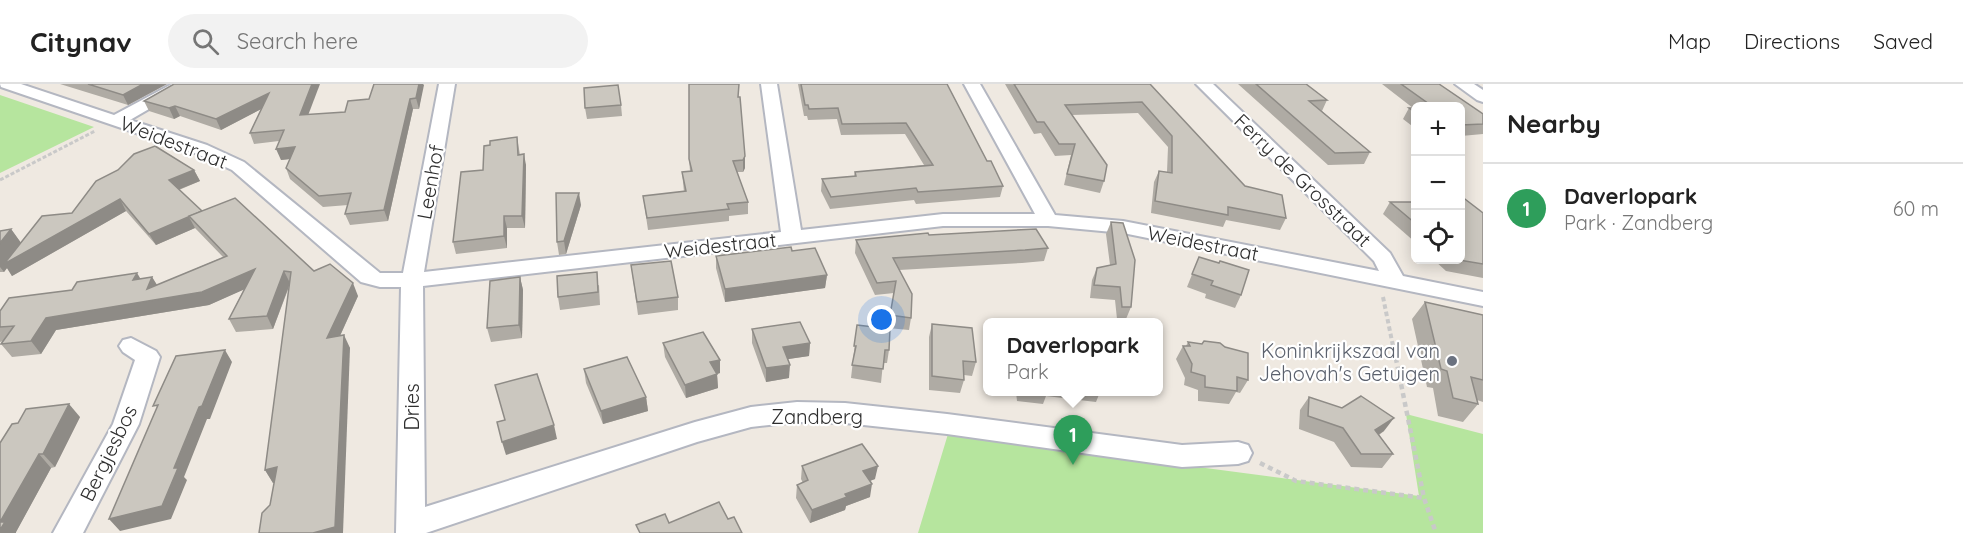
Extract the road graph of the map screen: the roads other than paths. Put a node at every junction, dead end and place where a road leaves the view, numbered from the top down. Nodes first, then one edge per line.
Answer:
1 (6, 84) edge
2 (184, 84) edge
3 (447, 84) edge
4 (769, 84) edge
5 (972, 84) edge
6 (1204, 84) edge
7 (1464, 84) edge
8 (1483, 96) edge
9 (117, 120) junction
10 (1048, 220) junction
11 (792, 237) junction
12 (1386, 279) junction
13 (412, 280) junction
14 (1483, 299) edge
15 (131, 346) dead end
16 (1238, 453) road end
17 (411, 528) edge
18 (68, 533) edge

1 - 9 street, Weidestraat
2 - 9 street
3 - 13 street, Leenhof
4 - 11 street
5 - 10 street
6 - 12 street, Ferry de Grosstraat
7 - 8 street
9 - 13 street, Weidestraat
10 - 11 street, Weidestraat
10 - 12 street, Weidestraat
11 - 13 street, Weidestraat
12 - 14 street, Weidestraat
13 - 17 street, Dries
15 - 18 street, Bergjesbos
16 - 17 street, Zandberg

